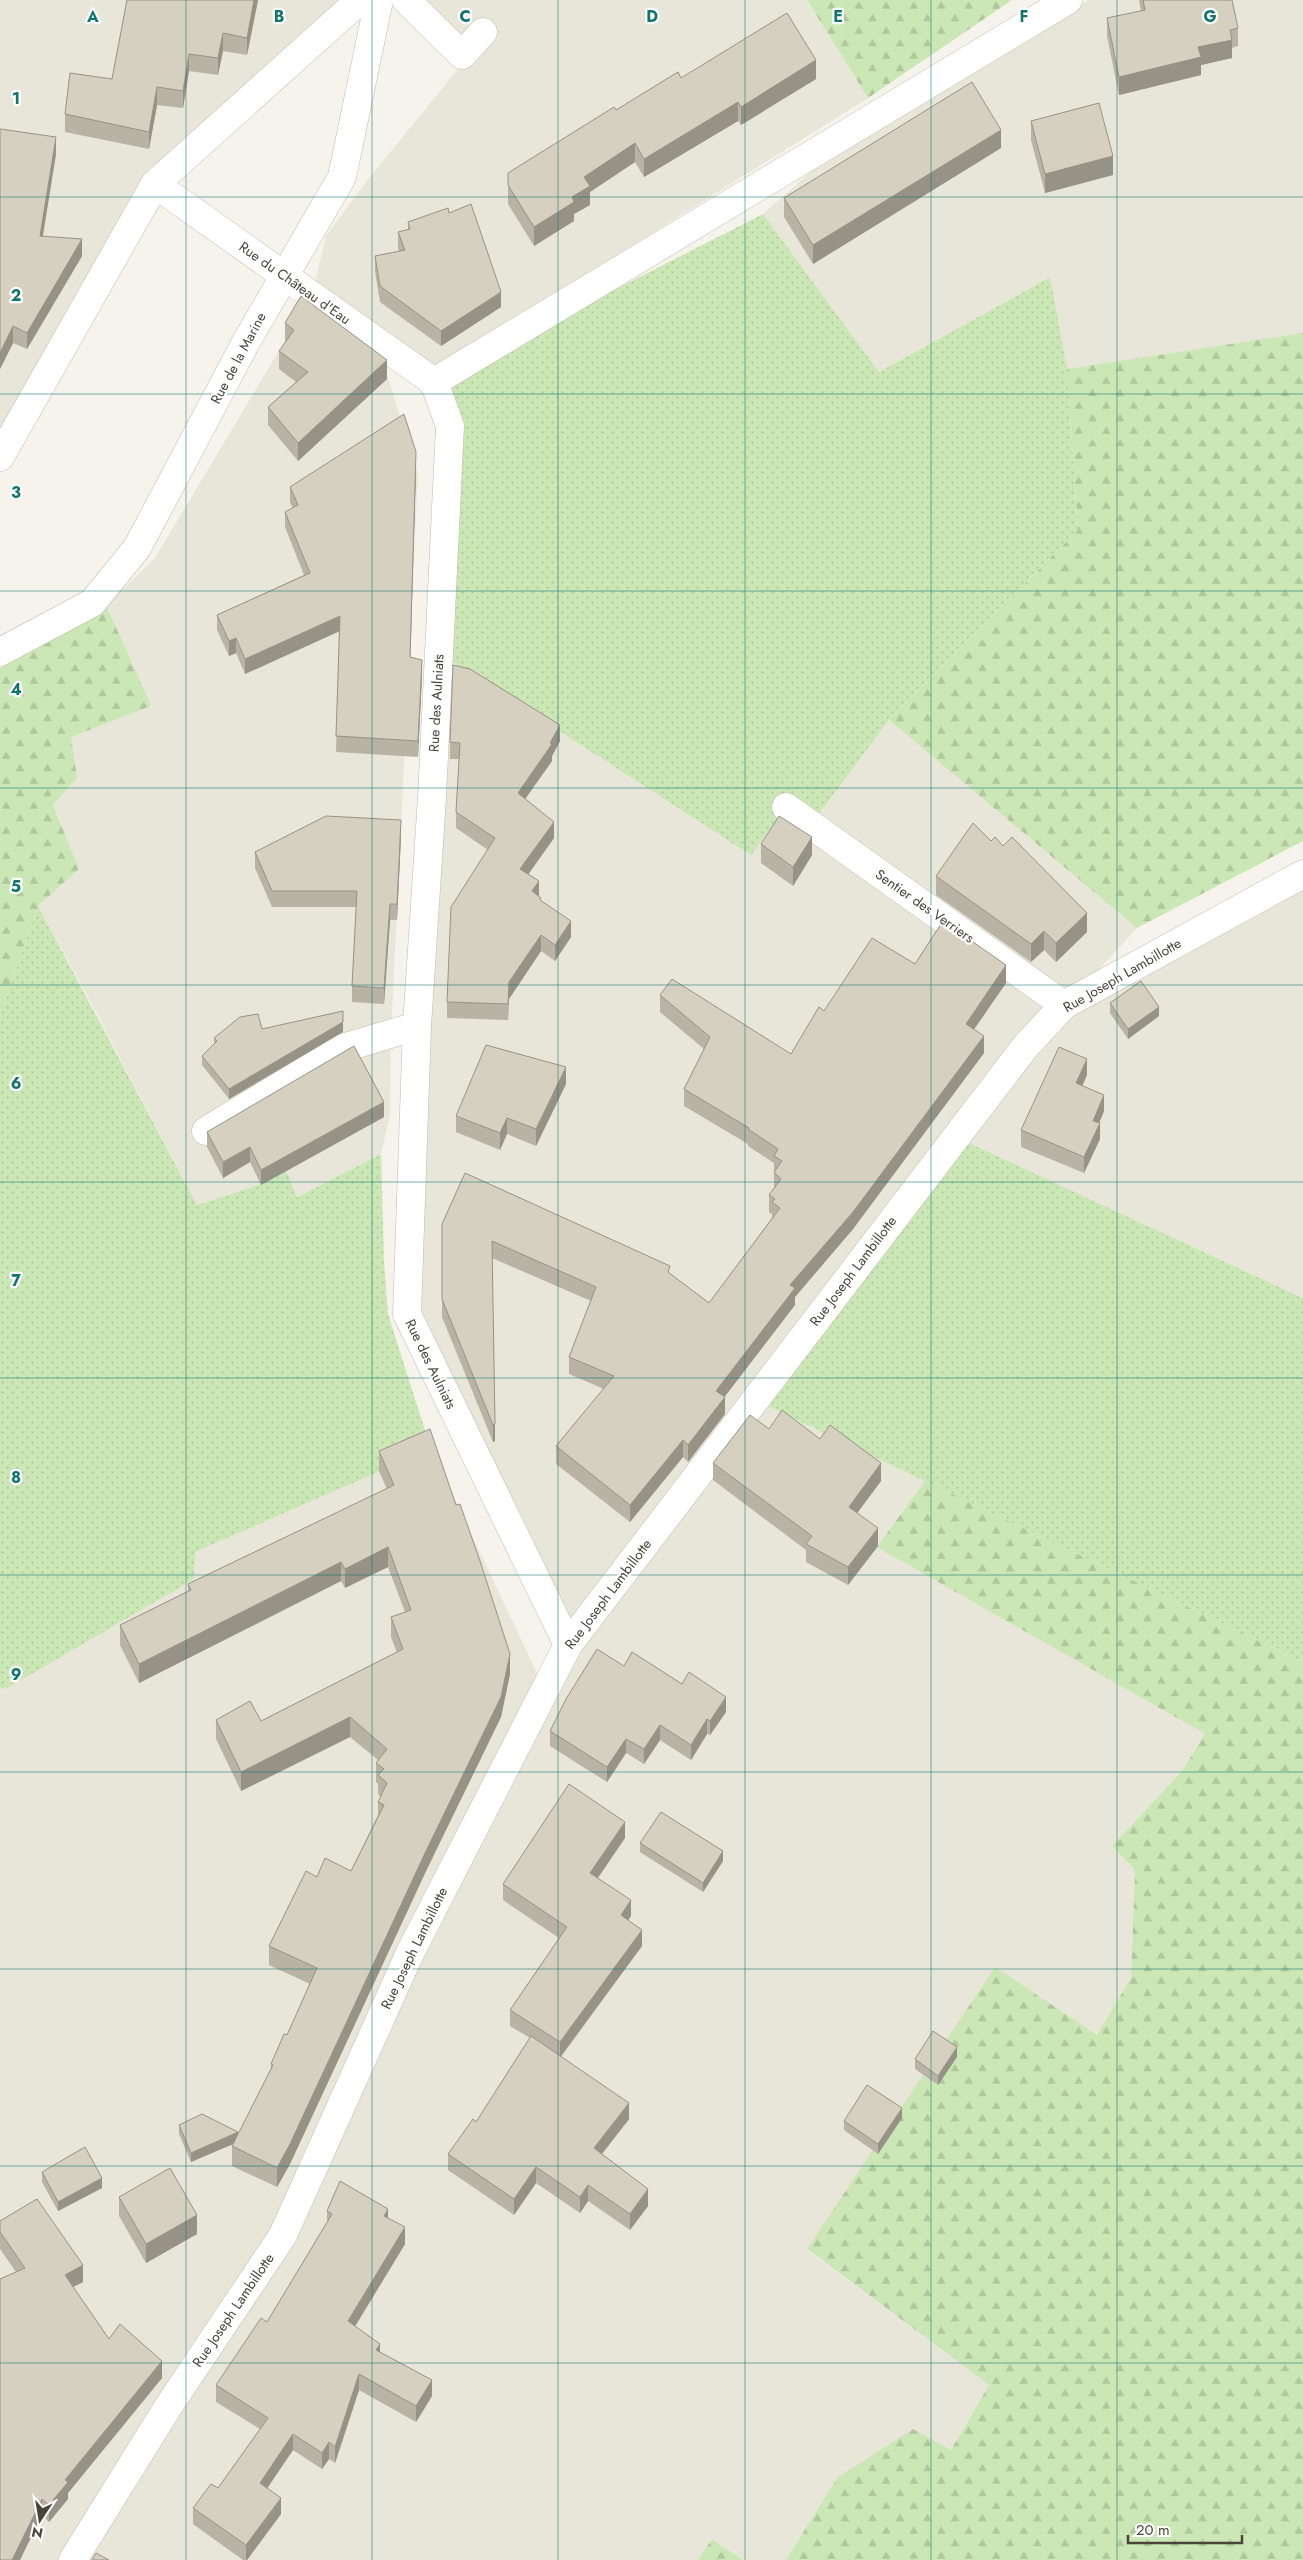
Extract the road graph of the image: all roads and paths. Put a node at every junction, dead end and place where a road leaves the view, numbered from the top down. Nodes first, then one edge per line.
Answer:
1 (360, 0) edge
2 (379, 0) edge
3 (406, 0) edge
4 (1068, 0) edge
5 (482, 32) dead end
6 (156, 184) junction
7 (283, 276) junction
8 (434, 382) junction
9 (0, 457) edge
10 (0, 652) edge
11 (786, 807) dead end
12 (1303, 874) edge
13 (1064, 1005) junction
14 (417, 1026) junction
15 (206, 1131) edge
16 (568, 1645) junction
17 (73, 2560) edge

1 - 6 street
2 - 7 street, Rue de la Marine
3 - 5 street
4 - 8 street
6 - 7 street, Rue du Château d'Eau
6 - 9 street
7 - 8 street, Rue du Château d'Eau
7 - 10 street, Rue de la Marine
8 - 14 street, Rue des Aulniats
11 - 13 street, Sentier des Verriers
12 - 13 street, Rue Joseph Lambillotte
13 - 16 street, Rue Joseph Lambillotte
14 - 15 street
14 - 16 street, Rue des Aulniats
16 - 17 street, Rue Joseph Lambillotte

